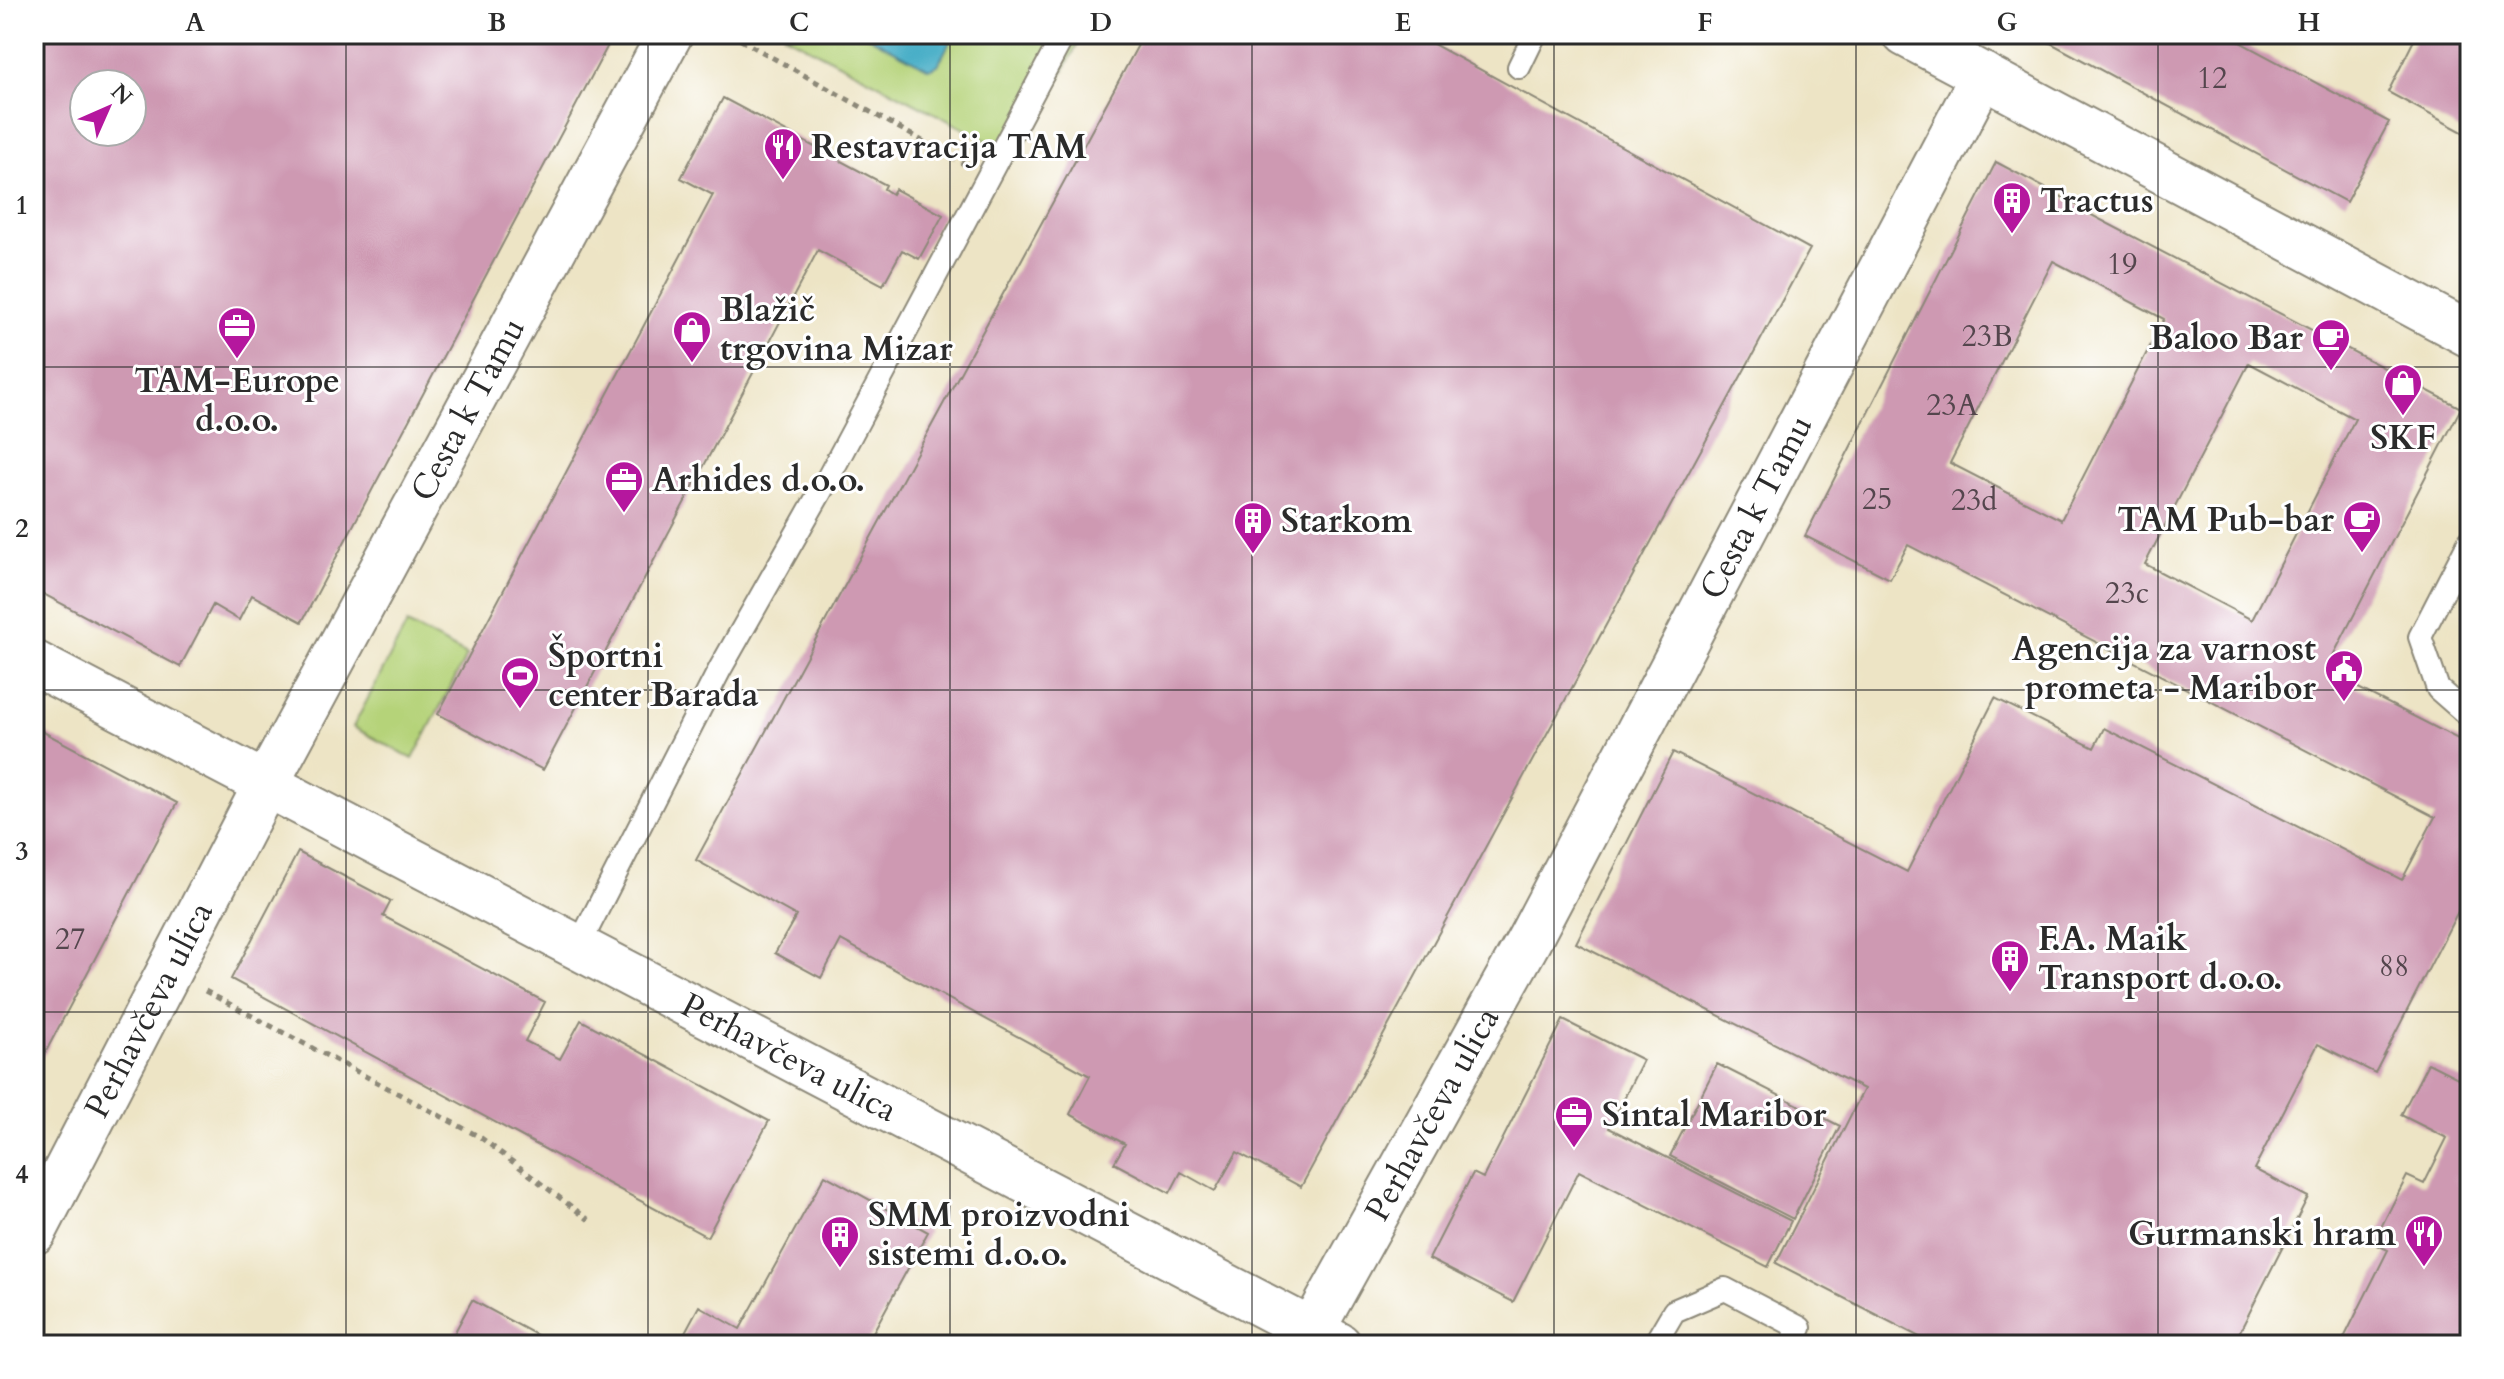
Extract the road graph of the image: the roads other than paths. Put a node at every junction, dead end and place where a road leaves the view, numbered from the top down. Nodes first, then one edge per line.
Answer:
1 (670, 34) edge
2 (1064, 34) edge
3 (1535, 34) edge
4 (1905, 34) edge
5 (1970, 57) edge
6 (1519, 67) dead end
7 (2470, 335) edge
8 (2470, 540) edge
9 (34, 663) edge
10 (2470, 717) edge
11 (265, 786) junction
12 (1529, 940) joint
13 (577, 949) junction
14 (34, 1232) edge
15 (1318, 1341) edge
16 (1654, 1345) edge
17 (1791, 1345) edge

1 - 11 street, Cesta k Tamu
2 - 13 lane
3 - 6 lane
4 - 5 street
5 - 7 street
5 - 12 street, Cesta k Tamu
8 - 10 lane
9 - 11 street, Perhavčeva ulica
11 - 13 street, Perhavčeva ulica
11 - 14 street, Perhavčeva ulica
12 - 15 street, Perhavčeva ulica
13 - 15 street, Perhavčeva ulica
16 - 17 lane

